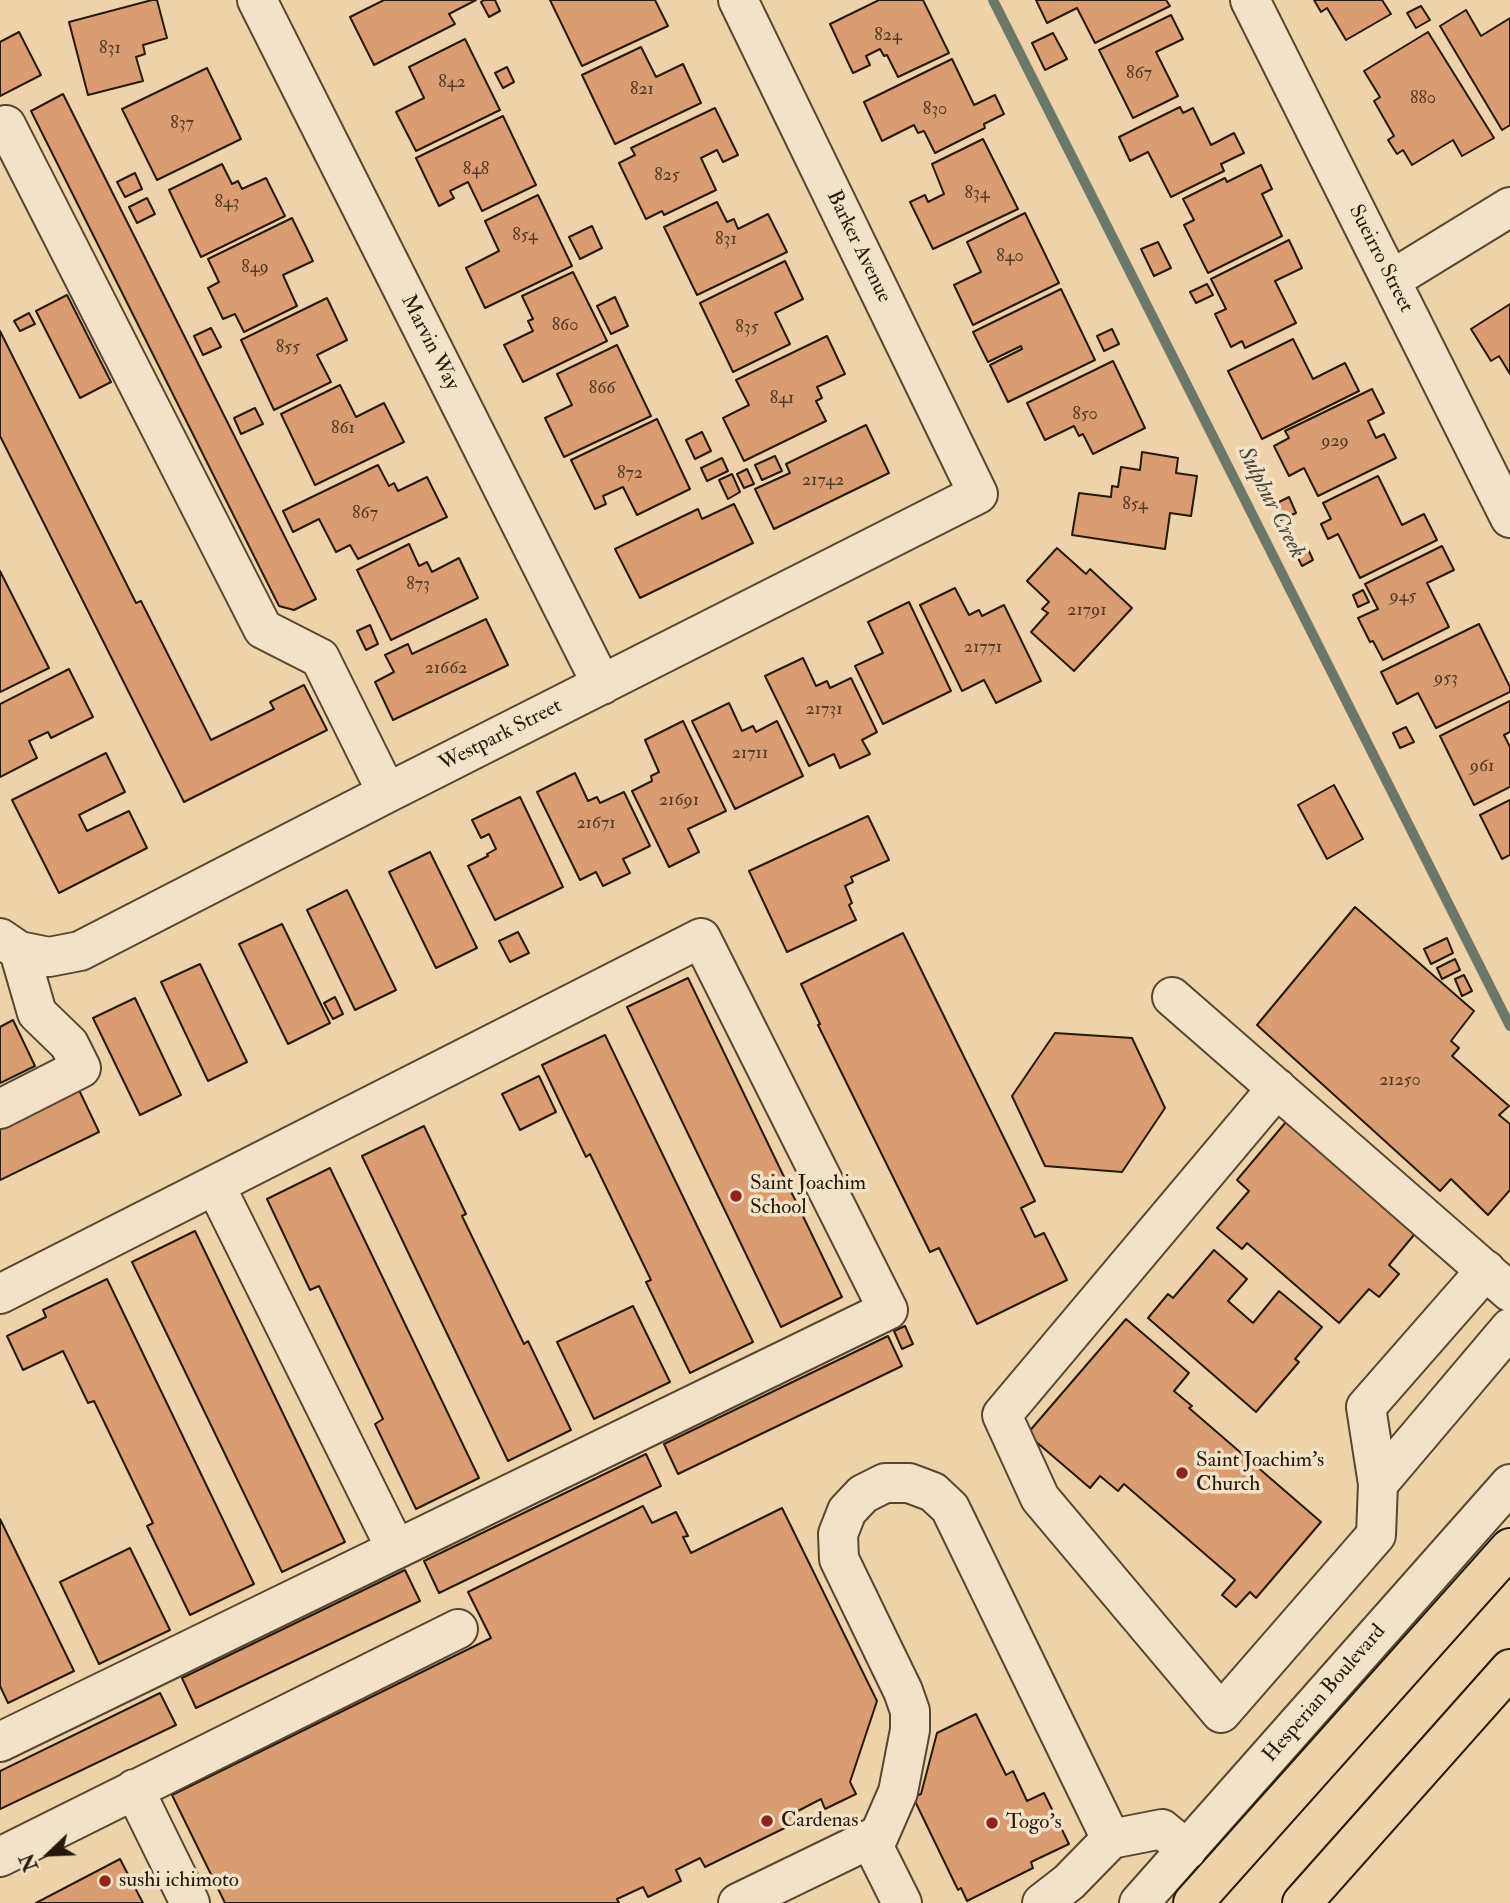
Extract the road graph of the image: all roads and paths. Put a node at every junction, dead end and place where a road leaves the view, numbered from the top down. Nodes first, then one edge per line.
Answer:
1 (257, 0) edge
2 (738, 0) edge
3 (1250, 0) edge
4 (6, 125) dead end
5 (1510, 207) edge
6 (1391, 280) junction
7 (978, 494) joint
8 (1510, 518) edge
9 (603, 685) junction
10 (387, 793) junction
11 (10, 945) edge
12 (1172, 997) dead end
13 (1277, 1088) junction
14 (0, 1109) edge
15 (215, 1185) junction
16 (1498, 1281) edge
17 (0, 1294) edge
18 (1510, 1328) edge
19 (1378, 1484) junction
20 (1510, 1484) edge
21 (1510, 1548) edge
22 (397, 1549) junction
23 (458, 1629) dead end
24 (1510, 1669) edge
25 (0, 1742) edge
26 (134, 1789) junction
27 (1111, 1839) junction
28 (874, 1847) junction
29 (1187, 1850) junction
30 (0, 1857) edge
31 (190, 1903) edge
32 (738, 1903) edge
33 (902, 1903) edge
34 (1042, 1903) edge
35 (1139, 1903) edge
36 (1193, 1903) edge
37 (1302, 1903) edge

1 - 9 street, Marvin Way
2 - 7 street, Barker Avenue
3 - 6 street, Sueirro Street
4 - 10 street
5 - 6 street
6 - 8 street, Sueirro Street
7 - 9 street, Westpark Street
9 - 10 street, Westpark Street
10 - 11 street, Westpark Street
11 - 14 street
12 - 13 street
13 - 16 street
13 - 19 street
15 - 17 street
15 - 22 street
15 - 22 street
16 - 19 street
18 - 19 street
20 - 29 street, Hesperian Boulevard
21 - 36 main road, Hesperian Boulevard
22 - 25 street
23 - 26 street
24 - 37 main road
26 - 30 street
26 - 31 street
27 - 28 street
27 - 29 street
27 - 34 street
28 - 32 street
28 - 33 street
29 - 35 street, Hesperian Boulevard

